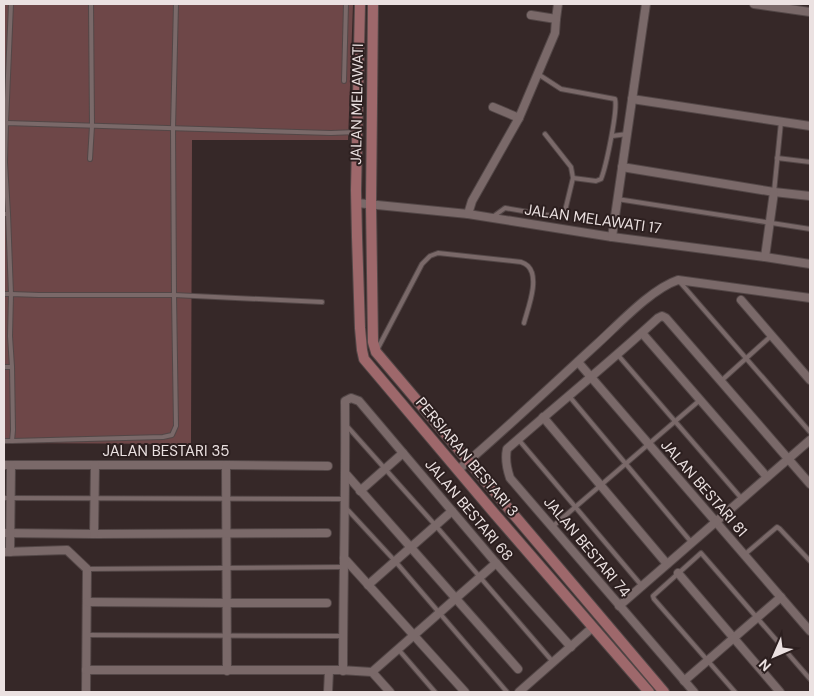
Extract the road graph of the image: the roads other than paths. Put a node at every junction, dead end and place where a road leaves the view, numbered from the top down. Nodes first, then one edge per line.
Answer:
1 (11, 4) edge
2 (92, 4) edge
3 (176, 4) edge
4 (346, 4) edge
5 (360, 4) edge
6 (373, 4) edge
7 (558, 4) edge
8 (646, 4) edge
9 (754, 4) edge
10 (810, 12) edge
11 (532, 15) dead end
12 (556, 19) junction
13 (538, 74) junction
14 (344, 82) dead end
15 (632, 99) junction
16 (493, 107) dead end
17 (519, 118) junction
18 (781, 122) junction
19 (6, 123) junction
20 (92, 126) junction
21 (810, 126) edge
22 (173, 128) junction
23 (357, 132) junction
24 (545, 134) dead end
25 (627, 134) junction
26 (612, 136) junction
27 (778, 158) junction
28 (90, 159) dead end
29 (810, 162) edge
30 (622, 167) junction
31 (573, 178) junction
32 (774, 192) junction
33 (810, 196) edge
34 (617, 199) junction
35 (357, 203) junction
36 (371, 204) junction
37 (6, 214) edge
38 (468, 214) junction
39 (492, 218) junction
40 (770, 223) junction
41 (810, 229) edge
42 (612, 237) junction
43 (765, 257) junction
44 (810, 264) edge
45 (678, 280) junction
46 (4, 294) edge
47 (11, 294) junction
48 (174, 296) junction
49 (810, 298) edge
50 (741, 300) dead end
51 (322, 302) dead end
52 (524, 323) dead end
53 (642, 332) junction
54 (4, 335) edge
55 (772, 335) junction
56 (10, 336) junction
57 (376, 352) junction
58 (618, 354) junction
59 (746, 358) junction
60 (578, 362) junction
61 (4, 367) edge
62 (12, 367) junction
63 (591, 377) junction
64 (810, 380) edge
65 (721, 381) junction
66 (569, 396) junction
67 (700, 400) junction
68 (543, 418) junction
69 (675, 422) junction
70 (345, 425) junction
71 (810, 432) edge
72 (518, 439) junction
73 (810, 440) edge
74 (4, 441) edge
75 (12, 441) junction
76 (648, 444) junction
77 (403, 452) junction
78 (788, 459) junction
79 (468, 461) junction
80 (95, 464) junction
81 (626, 464) junction
82 (8, 465) edge
83 (226, 465) junction
84 (328, 466) dead end
85 (385, 468) junction
86 (458, 470) junction
87 (346, 474) junction
88 (767, 478) junction
89 (810, 484) edge
90 (600, 486) junction
91 (360, 491) junction
92 (7, 498) edge
93 (95, 498) junction
94 (226, 498) junction
95 (345, 498) junction
96 (742, 499) junction
97 (576, 507) junction
98 (346, 508) junction
99 (452, 511) junction
100 (716, 522) junction
101 (436, 526) junction
102 (552, 527) junction
103 (227, 532) junction
104 (7, 533) edge
105 (328, 533) dead end
106 (94, 534) junction
107 (692, 543) junction
108 (410, 547) junction
109 (7, 552) edge
110 (744, 555) junction
111 (344, 558) junction
112 (395, 561) junction
113 (810, 561) edge
114 (496, 563) junction
115 (667, 564) junction
116 (343, 567) junction
117 (227, 568) junction
118 (86, 569) junction
119 (678, 573) junction
120 (479, 577) junction
121 (368, 585) junction
122 (642, 586) junction
123 (781, 597) junction
124 (456, 598) junction
125 (86, 602) junction
126 (227, 603) junction
127 (327, 603) dead end
128 (619, 606) junction
129 (439, 613) junction
130 (757, 618) junction
131 (593, 627) junction
132 (810, 631) edge
133 (86, 635) junction
134 (414, 635) junction
135 (227, 636) junction
136 (343, 636) junction
137 (734, 638) junction
138 (571, 647) junction
139 (398, 649) junction
140 (708, 660) junction
141 (553, 662) junction
142 (518, 669) dead end
143 (86, 670) junction
144 (227, 671) junction
145 (330, 671) junction
146 (341, 671) junction
147 (372, 672) junction
148 (810, 679) edge
149 (684, 681) junction
150 (86, 692) edge
151 (328, 692) edge
152 (390, 692) edge
153 (435, 692) edge
154 (465, 692) edge
155 (507, 692) edge
156 (519, 692) edge
157 (648, 692) edge
158 (664, 692) edge
159 (694, 692) edge
160 (735, 692) edge
161 (780, 692) edge

1 - 19 lane
2 - 20 lane
3 - 22 lane
4 - 14 lane
5 - 23 street, JALAN MELAWATI
6 - 36 street, JALAN MELAWATI
7 - 12 street
8 - 15 street
9 - 10 street
11 - 12 street
12 - 13 street
13 - 17 street
13 - 26 lane
15 - 18 street
15 - 25 street
16 - 17 street
17 - 38 street
18 - 21 street
18 - 27 lane
19 - 20 lane
19 - 37 lane
20 - 22 lane
20 - 28 lane
22 - 23 lane
22 - 48 lane
23 - 35 street, JALAN MELAWATI
24 - 31 lane
25 - 26 lane
25 - 30 street
26 - 31 lane
27 - 29 lane
27 - 32 lane
30 - 32 street
30 - 34 street
31 - 39 lane
32 - 33 street
32 - 40 street
34 - 40 lane
34 - 42 street
35 - 36 street, JALAN MELAWATI 17
35 - 86 street, PERSIARAN BESTARI 3
36 - 38 street, JALAN MELAWATI 17
36 - 57 street
37 - 47 lane
38 - 39 street, JALAN MELAWATI 17
39 - 42 street, JALAN MELAWATI 17
40 - 41 lane
40 - 43 street
42 - 43 street, JALAN MELAWATI 17
43 - 44 street, JALAN MELAWATI 17
45 - 49 street
45 - 59 lane
45 - 60 street
46 - 47 lane
47 - 48 lane
47 - 56 lane
48 - 51 lane
48 - 75 lane
50 - 55 street
52 - 57 lane
53 - 58 street, JALAN BESTARI 74
53 - 65 street, JALAN BESTARI 74
53 - 67 street
54 - 56 lane
55 - 59 lane
55 - 64 street
56 - 62 lane
57 - 79 street, PERSIARAN BESTARI 3
58 - 63 street, JALAN BESTARI 74
58 - 69 lane
59 - 65 lane
59 - 71 lane
60 - 63 street, JALAN BESTARI 81
60 - 79 street
61 - 62 lane
62 - 75 lane
63 - 66 street, JALAN BESTARI 74
63 - 76 street, JALAN BESTARI 81
65 - 78 street, JALAN BESTARI 74
66 - 68 street, JALAN BESTARI 74
66 - 81 lane
67 - 69 lane
67 - 88 street
68 - 72 street, JALAN BESTARI 74
68 - 90 street
69 - 76 lane
69 - 96 lane
70 - 77 street, JALAN BESTARI 68
70 - 85 lane
70 - 87 street
72 - 97 lane
72 - 102 street, JALAN BESTARI 74
73 - 78 street
74 - 75 lane
76 - 81 lane
76 - 100 street, JALAN BESTARI 81
77 - 85 street
77 - 99 street, JALAN BESTARI 68
78 - 88 street
78 - 89 street, JALAN BESTARI 74
79 - 86 street
79 - 158 street, PERSIARAN BESTARI 3
80 - 82 street, JALAN BESTARI 35
80 - 83 street, JALAN BESTARI 35
80 - 93 street
81 - 90 lane
81 - 107 lane
82 - 92 street
83 - 84 street, JALAN BESTARI 35
83 - 94 street
85 - 91 street
85 - 101 lane
86 - 131 street, PERSIARAN BESTARI 3
87 - 91 street
87 - 95 street
88 - 96 street
90 - 97 lane
90 - 115 street
91 - 108 street
92 - 93 lane
92 - 104 street
93 - 94 lane
93 - 106 street
94 - 95 lane
94 - 103 street
95 - 98 street
96 - 100 street
97 - 102 lane
97 - 122 lane
98 - 111 street
98 - 112 lane
99 - 101 street
99 - 114 street, JALAN BESTARI 68
100 - 107 street
100 - 110 street, JALAN BESTARI 81
101 - 108 street
101 - 120 lane
102 - 128 street, JALAN BESTARI 74
103 - 105 street
103 - 106 street
103 - 117 street
104 - 106 street
104 - 109 street
107 - 115 street
108 - 112 street
108 - 124 street
109 - 118 street
110 - 113 lane
110 - 123 street, JALAN BESTARI 81
111 - 116 street
111 - 121 street
112 - 121 street
112 - 129 lane
114 - 120 street
114 - 138 street, JALAN BESTARI 68
115 - 122 street
116 - 117 lane
116 - 136 street
117 - 118 lane
117 - 126 street
118 - 125 street
119 - 130 lane
119 - 137 street
119 - 140 lane
120 - 124 street
120 - 141 lane
121 - 134 street
122 - 128 street
123 - 130 street
123 - 132 street, JALAN BESTARI 81
124 - 129 street
124 - 142 street
125 - 126 street
125 - 133 street
126 - 127 street
126 - 135 street
128 - 149 street, JALAN BESTARI 74
129 - 134 street
129 - 155 lane
130 - 137 street
130 - 148 lane
131 - 138 street
131 - 157 street, PERSIARAN BESTARI 3
133 - 135 lane
133 - 143 street
134 - 139 street
134 - 154 street
135 - 136 lane
135 - 144 street
136 - 146 street
137 - 140 street
137 - 161 street
138 - 141 street
139 - 147 street
139 - 153 lane
140 - 149 street
140 - 160 lane
141 - 156 street
143 - 144 street
143 - 150 street
144 - 145 street
145 - 146 street
145 - 151 street
146 - 147 street
147 - 152 street
149 - 159 street, JALAN BESTARI 74

